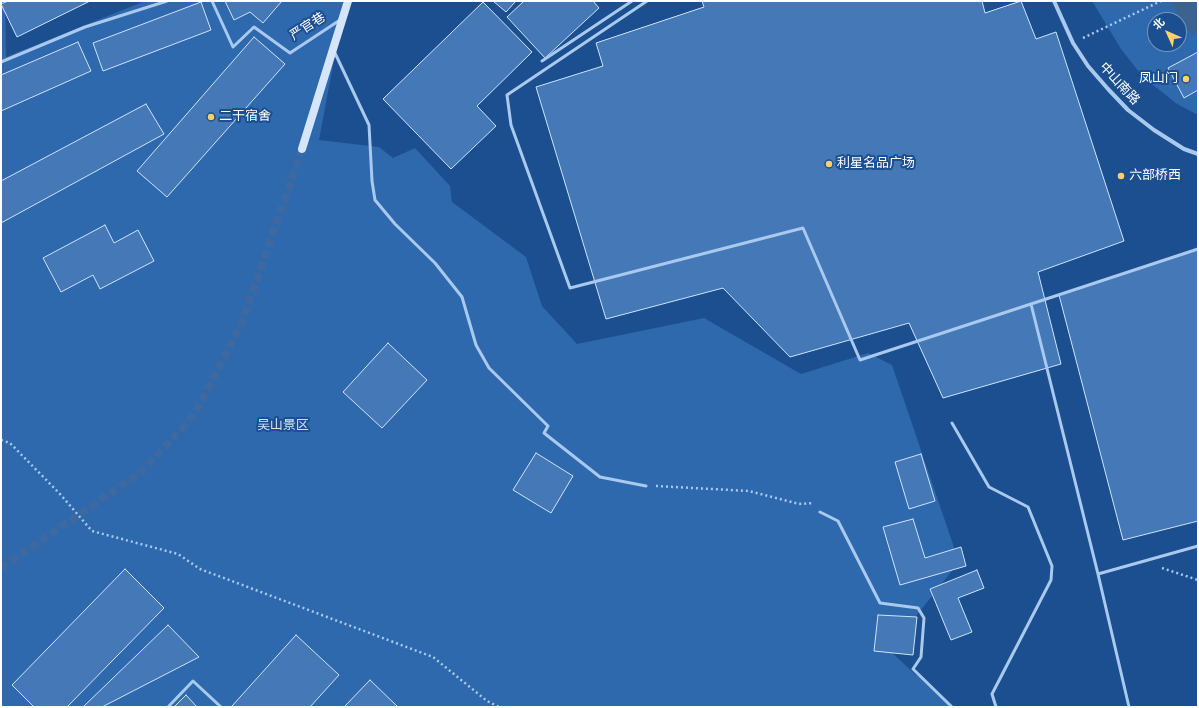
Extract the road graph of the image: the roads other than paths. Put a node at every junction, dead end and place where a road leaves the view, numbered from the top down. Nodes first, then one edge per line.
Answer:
1 (167, 1) edge
2 (212, 1) edge
3 (348, 1) edge
4 (632, 1) edge
5 (647, 1) edge
6 (1054, 1) edge
7 (343, 18) junction
8 (333, 49) junction
9 (542, 61) dead end
10 (1, 62) edge
11 (302, 149) tunnel mouth
12 (1198, 154) edge
13 (1198, 249) edge
14 (1031, 304) junction
15 (952, 423) dead end
16 (646, 486) road end
17 (820, 512) road end
18 (1198, 546) edge
19 (1098, 574) junction
20 (168, 707) edge
21 (221, 707) edge
22 (952, 707) edge
23 (996, 707) edge
24 (1129, 707) edge

1 - 10 lane
2 - 7 lane, 严官巷
3 - 7 street, 严官巷
4 - 9 lane
5 - 14 lane
6 - 12 street, 中山南路
7 - 8 street, 严官巷
8 - 11 street, 严官巷
8 - 16 lane
13 - 14 lane
14 - 19 lane
15 - 23 lane
17 - 22 lane
18 - 19 lane
19 - 24 lane
20 - 21 lane

